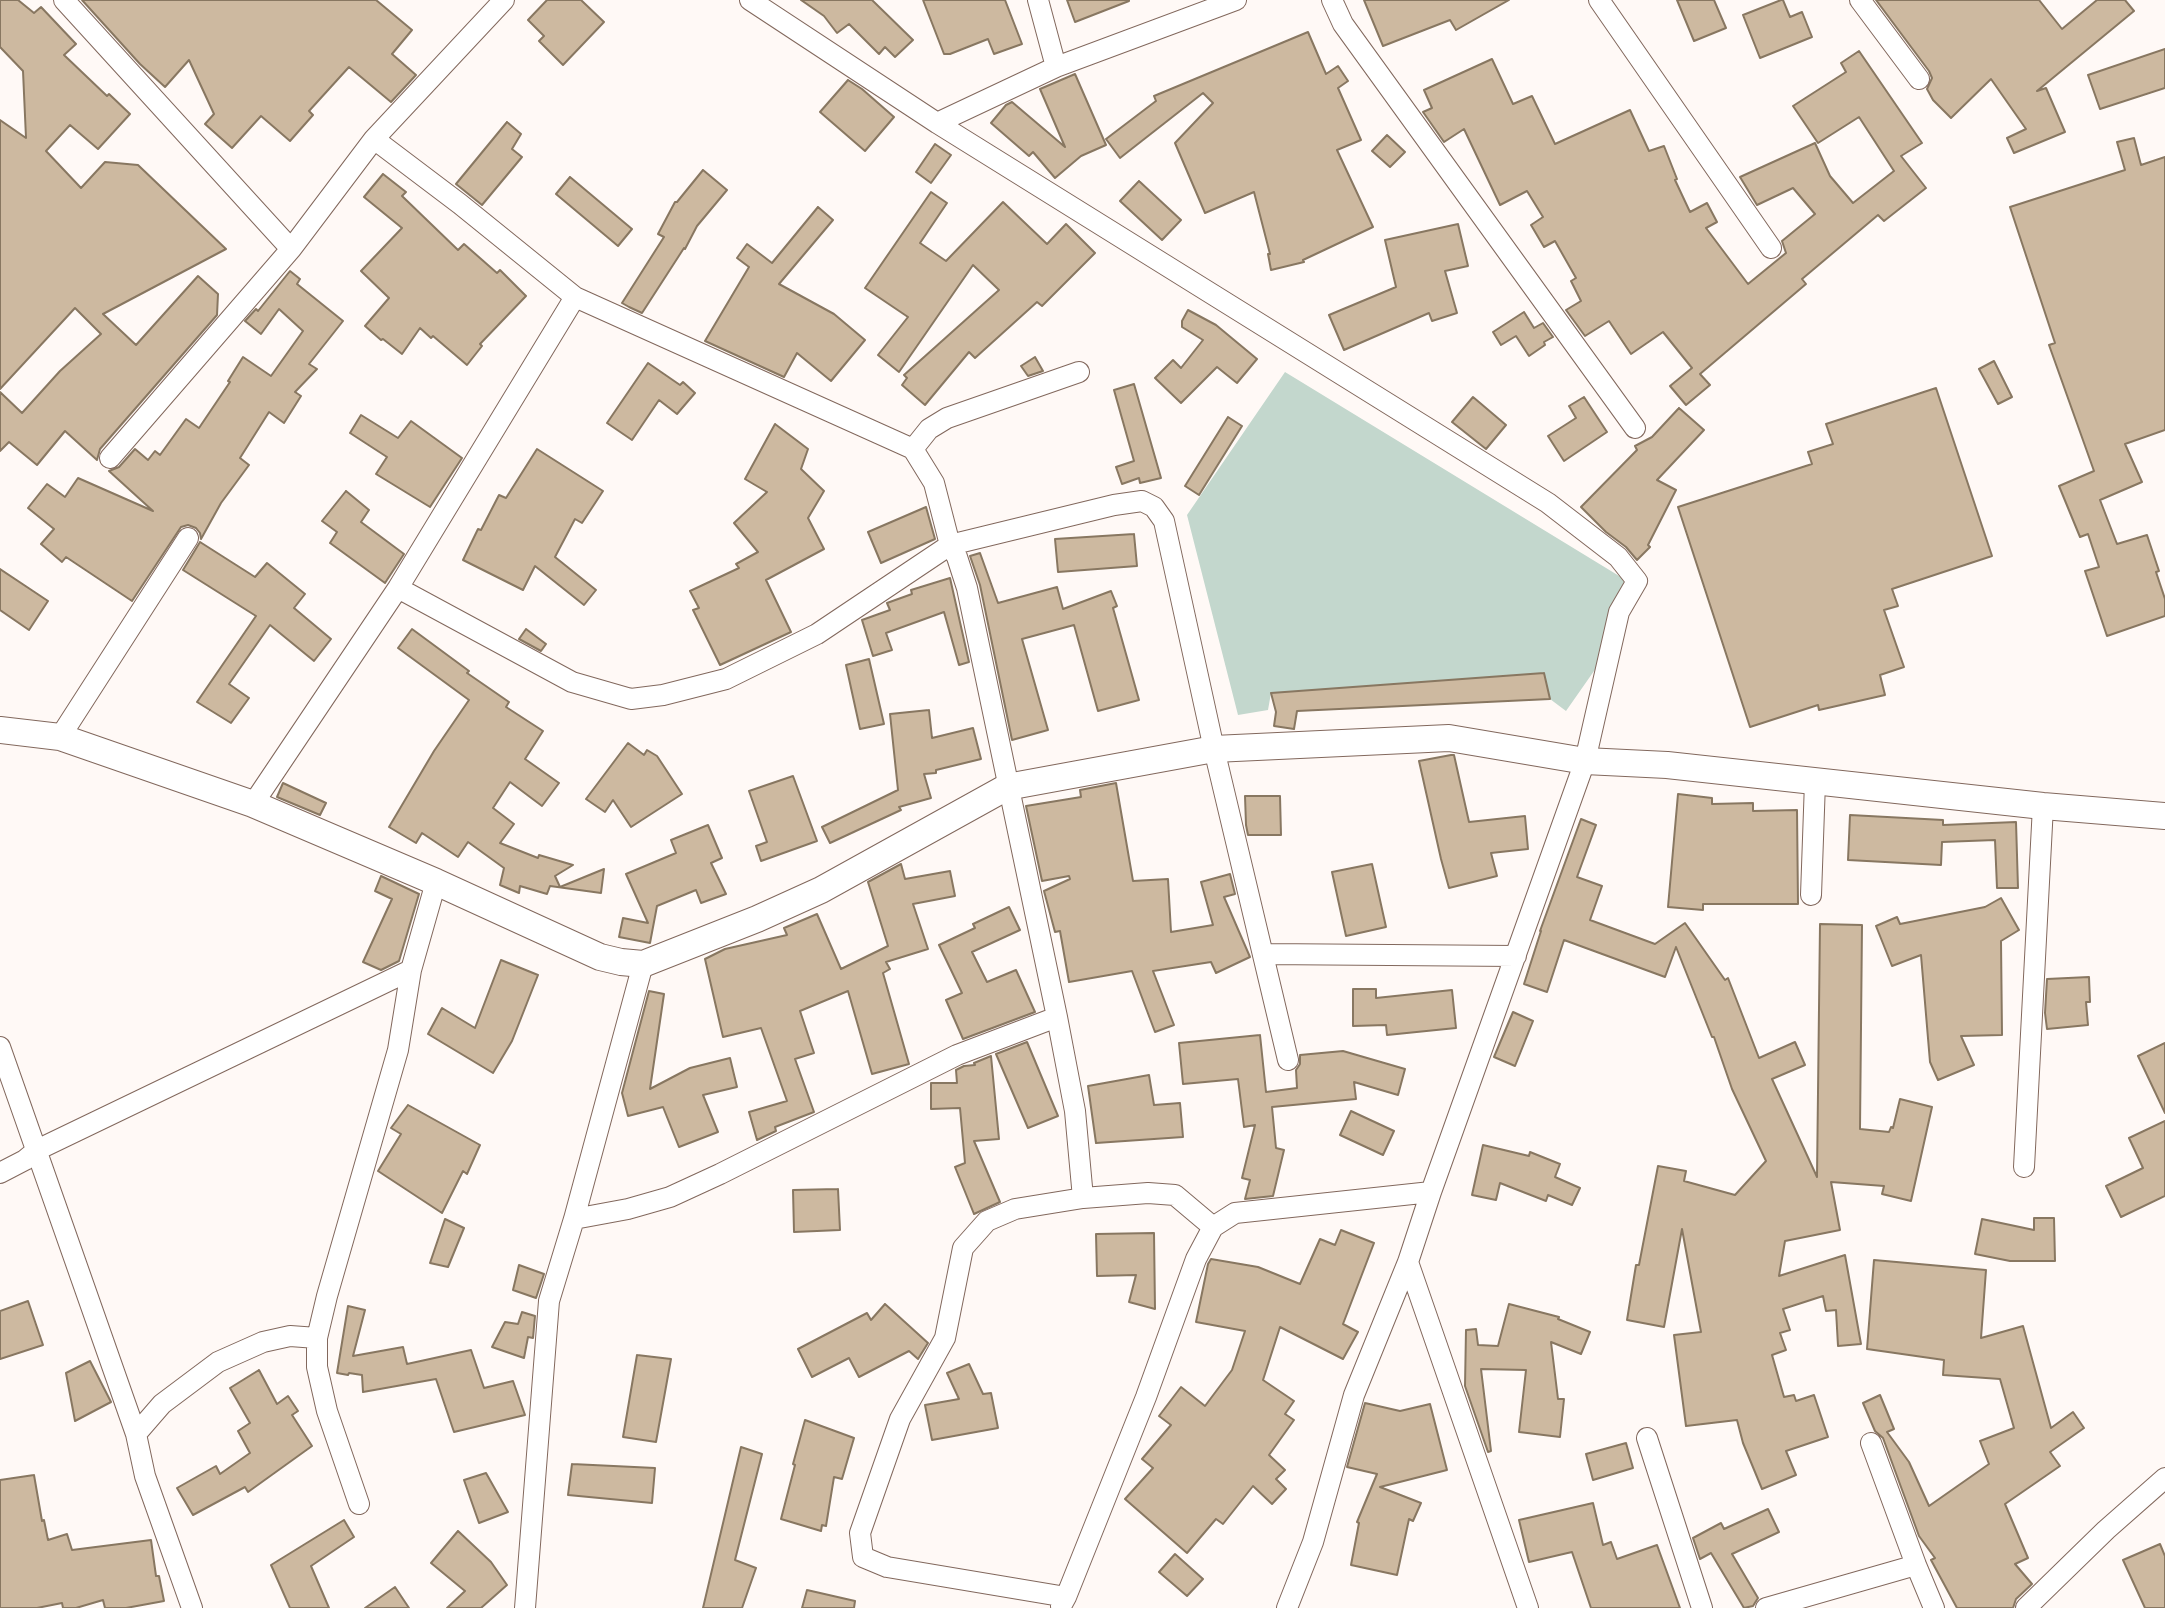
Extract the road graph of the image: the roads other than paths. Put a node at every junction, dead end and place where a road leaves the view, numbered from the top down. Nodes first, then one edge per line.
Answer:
1 (64, 0) edge
2 (504, 0) edge
3 (750, 0) edge
4 (1038, 0) edge
5 (1236, 0) edge
6 (1332, 0) edge
7 (1599, 0) edge
8 (1860, 0) edge
9 (1056, 67) junction
10 (1919, 79) dead end
11 (937, 123) junction
12 (374, 139) junction
13 (1771, 248) dead end
14 (291, 249) junction
15 (575, 297) junction
16 (1079, 372) dead end
17 (1635, 428) dead end
18 (913, 449) junction
19 (110, 458) dead end
20 (188, 538) dead end
21 (950, 545) junction
22 (398, 588) junction
23 (0, 730) edge
24 (60, 737) junction
25 (1214, 749) junction
26 (1585, 761) junction
27 (1815, 782) junction
28 (1007, 787) junction
29 (253, 804) junction
30 (2043, 806) junction
31 (2165, 816) edge
32 (436, 882) junction
33 (1811, 895) dead end
34 (1264, 954) junction
35 (1516, 956) junction
36 (643, 964) junction
37 (411, 970) junction
38 (1057, 1017) junction
39 (0, 1047) edge
40 (1288, 1060) dead end
41 (37, 1150) junction
42 (2024, 1167) dead end
43 (0, 1173) edge
44 (1431, 1192) junction
45 (1083, 1198) junction
46 (574, 1219) junction
47 (1213, 1227) junction
48 (1408, 1262) junction
49 (317, 1338) junction
50 (136, 1434) junction
51 (1647, 1438) dead end
52 (1871, 1443) dead end
53 (2165, 1478) edge
54 (359, 1504) dead end
55 (1916, 1565) junction
56 (1063, 1603) edge
57 (192, 1608) edge
58 (525, 1608) edge
59 (1287, 1608) edge
60 (1528, 1608) edge
61 (1702, 1608) edge
62 (1766, 1608) edge
63 (1934, 1608) edge
64 (2026, 1608) edge

1 - 14 street
2 - 12 street
3 - 11 street
4 - 9 street
5 - 9 street
6 - 17 street
7 - 13 street
8 - 10 street
9 - 11 street
11 - 26 street
12 - 14 street
12 - 15 street
14 - 19 street
15 - 18 street
15 - 22 street
16 - 18 street
18 - 21 street
20 - 24 street
21 - 22 street
21 - 25 street
21 - 28 street
22 - 29 street
23 - 24 street
24 - 29 street
25 - 26 street
25 - 28 street
25 - 34 street
26 - 27 street
26 - 35 street
27 - 30 street
27 - 33 street
28 - 36 street
28 - 38 street
29 - 32 street
30 - 31 street
30 - 42 street
32 - 36 street
32 - 37 street
34 - 35 street
34 - 40 street
35 - 44 street
36 - 46 street
37 - 41 street
37 - 49 street
38 - 45 street
38 - 46 street
39 - 41 street
41 - 43 street
41 - 50 street
44 - 47 street
44 - 48 street
45 - 47 street
45 - 56 street
46 - 58 street
47 - 56 street
48 - 59 street
48 - 60 street
49 - 50 street
49 - 54 street
50 - 57 street
51 - 61 street
52 - 55 street
53 - 64 street
55 - 62 street
55 - 63 street

